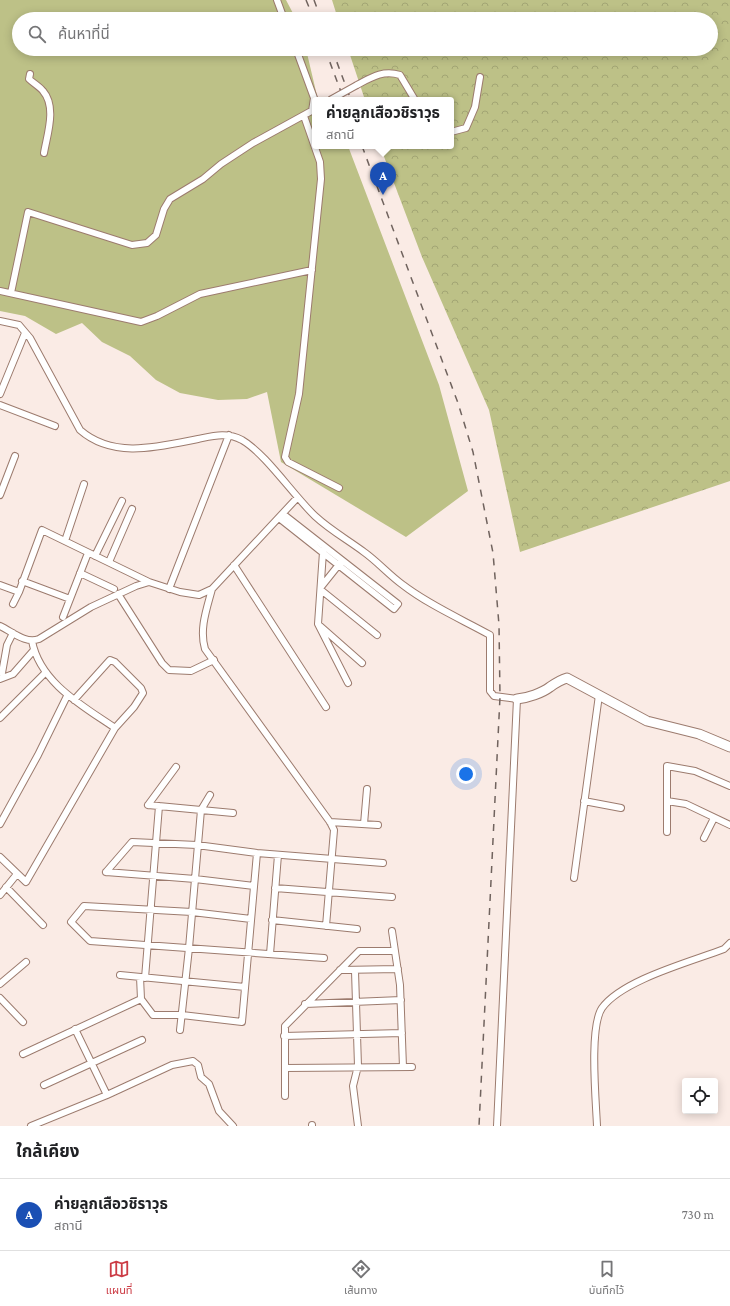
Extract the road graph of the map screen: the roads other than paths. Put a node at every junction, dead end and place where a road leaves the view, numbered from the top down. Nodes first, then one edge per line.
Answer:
1 (277, 0) edge
2 (281, 12) edge
3 (299, 56) edge
4 (30, 74) dead end
5 (480, 77) dead end
6 (314, 97) edge
7 (335, 97) edge
8 (413, 97) edge
9 (312, 111) edge
10 (304, 116) junction
11 (454, 131) edge
12 (312, 141) edge
13 (314, 149) edge
14 (44, 153) dead end
15 (312, 270) junction
16 (0, 291) edge
17 (11, 293) junction
18 (0, 320) edge
19 (25, 333) junction
20 (0, 394) edge
21 (0, 405) edge
22 (55, 426) dead end
23 (229, 435) junction
24 (15, 456) dead end
25 (2, 481) edge
26 (84, 484) dead end
27 (339, 488) dead end
28 (0, 495) edge
29 (297, 498) junction
30 (122, 501) dead end
31 (132, 509) dead end
32 (281, 516) junction
33 (65, 541) junction
34 (324, 550) junction
35 (88, 552) junction
36 (95, 556) junction
37 (109, 562) junction
38 (340, 563) junction
39 (234, 565) junction
40 (80, 573) junction
41 (22, 581) junction
42 (149, 582) junction
43 (0, 585) edge
44 (371, 587) dead end
45 (169, 589) junction
46 (212, 589) junction
47 (321, 589) junction
48 (18, 592) junction
49 (116, 592) junction
50 (70, 599) junction
51 (13, 604) dead end
52 (63, 617) dead end
53 (318, 624) junction
54 (0, 626) edge
55 (13, 633) junction
56 (377, 635) dead end
57 (32, 641) junction
58 (34, 650) junction
59 (214, 660) junction
60 (362, 663) dead end
61 (46, 672) junction
62 (1, 676) edge
63 (348, 683) dead end
64 (599, 695) junction
65 (68, 696) junction
66 (517, 699) junction
67 (74, 700) junction
68 (326, 707) dead end
69 (0, 718) edge
70 (115, 728) junction
71 (730, 747) edge
72 (176, 767) dead end
73 (730, 786) edge
74 (367, 789) dead end
75 (210, 795) dead end
76 (584, 801) junction
77 (667, 801) junction
78 (159, 806) junction
79 (621, 808) dead end
80 (201, 810) junction
81 (233, 813) dead end
82 (714, 818) junction
83 (330, 822) junction
84 (0, 824) edge
85 (364, 824) junction
86 (730, 824) edge
87 (378, 825) dead end
88 (667, 832) dead end
89 (704, 838) dead end
90 (156, 843) junction
91 (197, 845) junction
92 (256, 853) junction
93 (278, 855) junction
94 (0, 857) edge
95 (332, 858) junction
96 (383, 863) dead end
97 (18, 874) junction
98 (153, 876) junction
99 (574, 878) dead end
100 (195, 879) junction
101 (254, 886) junction
102 (6, 887) junction
103 (274, 888) junction
104 (329, 892) junction
105 (0, 895) edge
106 (392, 897) dead end
107 (150, 910) junction
108 (192, 912) junction
109 (251, 920) junction
110 (272, 920) junction
111 (43, 925) dead end
112 (326, 926) junction
113 (357, 929) dead end
114 (392, 931) dead end
115 (730, 943) edge
116 (147, 945) junction
117 (189, 948) junction
118 (395, 951) junction
119 (249, 952) junction
120 (270, 954) junction
121 (324, 958) dead end
122 (26, 962) dead end
123 (398, 969) junction
124 (340, 970) junction
125 (355, 971) junction
126 (120, 975) dead end
127 (143, 978) junction
128 (186, 981) junction
129 (0, 984) edge
130 (246, 987) junction
131 (0, 998) edge
132 (141, 999) junction
133 (401, 1000) junction
134 (356, 1002) junction
135 (305, 1004) junction
136 (182, 1014) junction
137 (22, 1022) dead end
138 (75, 1029) junction
139 (180, 1030) dead end
140 (402, 1033) junction
141 (357, 1035) junction
142 (284, 1036) junction
143 (142, 1040) dead end
144 (23, 1054) dead end
145 (91, 1062) junction
146 (358, 1066) junction
147 (403, 1067) junction
148 (412, 1067) dead end
149 (285, 1068) junction
150 (44, 1085) dead end
151 (107, 1095) junction
152 (285, 1096) dead end
153 (31, 1126) edge
154 (233, 1126) edge
155 (358, 1126) edge
156 (497, 1126) edge
157 (597, 1126) edge

1 - 2 street
3 - 6 street
4 - 14 street
5 - 11 street
7 - 8 street, bridge
9 - 10 street
10 - 12 street
10 - 17 street
13 - 15 street
15 - 17 street
15 - 27 street
16 - 17 street
18 - 19 street
19 - 20 street
19 - 23 street
21 - 22 street
23 - 29 street
23 - 45 street
24 - 25 street
25 - 28 street
26 - 33 street
29 - 32 street
29 - 66 street
30 - 36 street
31 - 37 street
32 - 34 street
32 - 39 street
33 - 35 street
33 - 41 street
34 - 38 street
34 - 47 street
35 - 36 street
35 - 40 street
36 - 37 street
37 - 42 street
38 - 44 street
38 - 47 street
39 - 46 street
39 - 68 street
40 - 49 street
40 - 50 street
41 - 48 street
41 - 50 street
42 - 45 street
42 - 49 street
43 - 48 street
45 - 46 street
46 - 59 street
47 - 53 street
47 - 56 street
48 - 51 street
49 - 57 street
49 - 59 street
50 - 52 street
53 - 60 street
53 - 63 street
54 - 55 street
55 - 57 street
55 - 62 street
57 - 58 street
58 - 61 street
58 - 62 street
59 - 83 street
61 - 65 street
61 - 69 street
64 - 66 street
64 - 71 street
64 - 76 street
65 - 67 street
65 - 84 street
66 - 156 street
67 - 70 street
67 - 70 street
70 - 97 street
72 - 78 street
73 - 77 street
74 - 85 street
75 - 80 street
76 - 79 street
76 - 99 street
77 - 82 street
77 - 88 street
78 - 80 street
78 - 90 street
80 - 81 street
80 - 91 street
82 - 86 street
82 - 89 street
83 - 85 street
83 - 95 street
85 - 87 street
90 - 91 street
90 - 98 street
90 - 98 street
91 - 92 street
91 - 100 street
92 - 93 street
92 - 101 street
93 - 95 street
93 - 103 street
94 - 97 street
95 - 96 street
95 - 104 street
97 - 102 street
98 - 100 street
98 - 107 street
100 - 101 street
100 - 108 street
101 - 109 street
102 - 105 street
102 - 111 street
103 - 104 street
103 - 110 street
104 - 106 street
104 - 112 street
107 - 108 street
107 - 116 street
107 - 116 street
108 - 109 street
108 - 117 street
109 - 119 street
110 - 112 street
110 - 120 street
112 - 113 street
114 - 118 street
115 - 157 street
116 - 117 street
116 - 127 street
117 - 119 street
117 - 128 street
118 - 123 street
118 - 124 street
119 - 120 street
119 - 130 street
120 - 121 street
122 - 129 street
123 - 125 street
123 - 133 street
124 - 125 street
124 - 135 street
125 - 134 street
126 - 127 street
127 - 128 street
127 - 132 street
128 - 130 street
128 - 136 street
130 - 136 street
131 - 137 street
132 - 136 street
132 - 138 street
133 - 134 street
133 - 140 street
134 - 135 street
134 - 141 street
135 - 142 street
136 - 139 street
138 - 144 street
138 - 145 street
140 - 141 street
140 - 147 street
141 - 142 street
141 - 146 street
142 - 149 street
143 - 145 street
145 - 150 street
145 - 151 street
146 - 147 street
146 - 149 street
146 - 155 street
147 - 148 street
149 - 152 street
151 - 153 street
151 - 154 street

